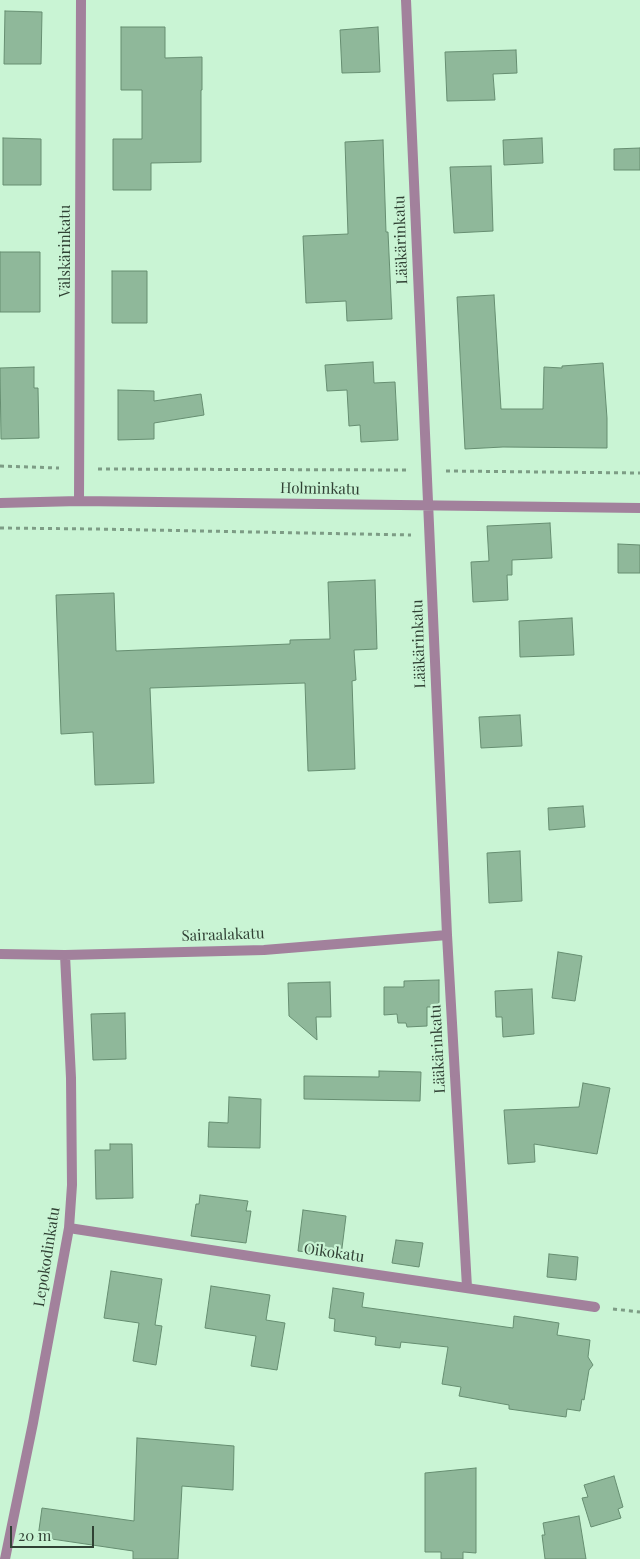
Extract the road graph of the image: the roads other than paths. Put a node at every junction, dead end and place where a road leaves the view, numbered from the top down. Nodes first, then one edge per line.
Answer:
1 (80, 0) edge
2 (406, 0) edge
3 (80, 501) junction
4 (0, 503) edge
5 (428, 506) junction
6 (640, 508) edge
7 (447, 935) junction
8 (0, 954) edge
9 (64, 955) junction
10 (69, 1228) junction
11 (466, 1287) junction
12 (595, 1307) road end
13 (5, 1559) edge

1 - 3 street, Välskärinkatu
2 - 5 street, Lääkärinkatu
3 - 4 street, Holminkatu
3 - 5 street, Holminkatu
5 - 6 street, Holminkatu
5 - 7 street, Lääkärinkatu
7 - 9 street, Sairaalakatu
7 - 11 street, Lääkärinkatu
8 - 9 street, Sairaalakatu
9 - 10 street, Lepokodinkatu
10 - 11 street, Oikokatu
10 - 13 street, Lepokodinkatu
11 - 12 street, Oikokatu

